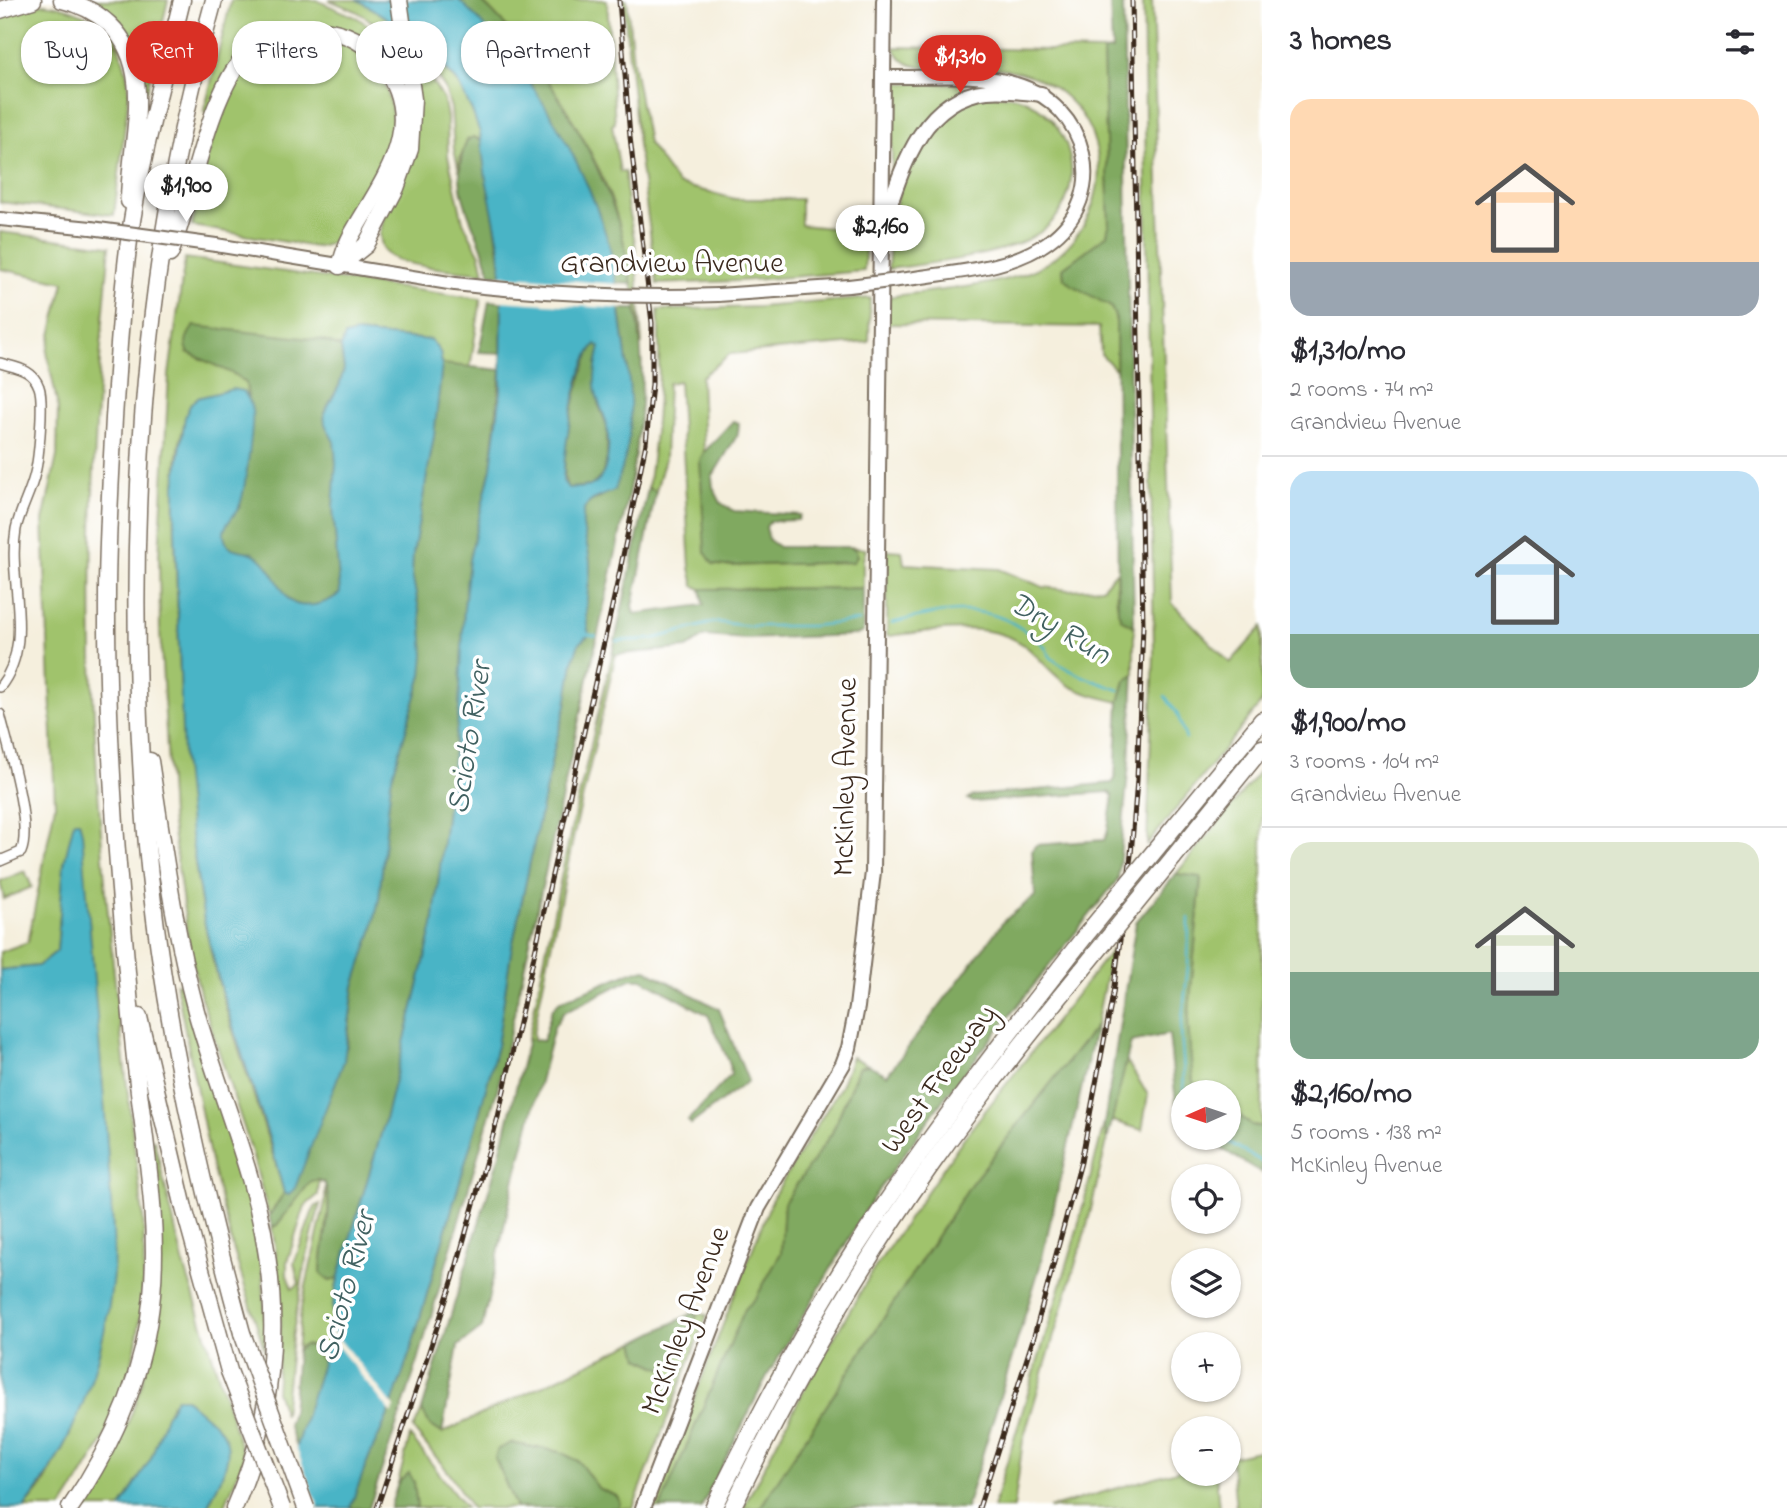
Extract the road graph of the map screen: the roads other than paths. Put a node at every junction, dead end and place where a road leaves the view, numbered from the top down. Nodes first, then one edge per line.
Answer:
1 (33, 0) edge
2 (62, 0) edge
3 (182, 0) edge
4 (214, 0) edge
5 (399, 0) edge
6 (884, 0) edge
7 (0, 10) edge
8 (883, 77) junction
9 (1041, 94) junction
10 (0, 219) edge
11 (881, 231) junction
12 (129, 239) junction
13 (340, 266) junction
14 (156, 291) junction
15 (0, 363) edge
16 (136, 668) junction
17 (0, 687) edge
18 (0, 714) edge
19 (1262, 720) edge
20 (1262, 748) edge
21 (0, 861) edge
22 (127, 970) junction
23 (70, 1508) edge
24 (234, 1508) edge
25 (282, 1508) edge
26 (306, 1508) edge
27 (643, 1508) edge
28 (713, 1508) edge
29 (732, 1508) edge

1 - 7 highway
2 - 12 highway
3 - 12 highway
4 - 14 highway
5 - 13 highway
6 - 8 main road, McKinley Avenue
8 - 9 main road, Grandview Avenue
8 - 11 main road, McKinley Avenue
9 - 11 main road
9 - 13 main road, Grandview Avenue, bridge
10 - 13 main road, Grandview Avenue, bridge
11 - 27 main road, McKinley Avenue
12 - 22 highway
13 - 14 highway
14 - 16 highway
15 - 17 street
16 - 24 highway
16 - 26 highway, bridge
18 - 21 street
19 - 28 highway, West Freeway, bridge
20 - 29 highway, West Freeway, bridge
22 - 23 highway
22 - 25 highway, bridge

